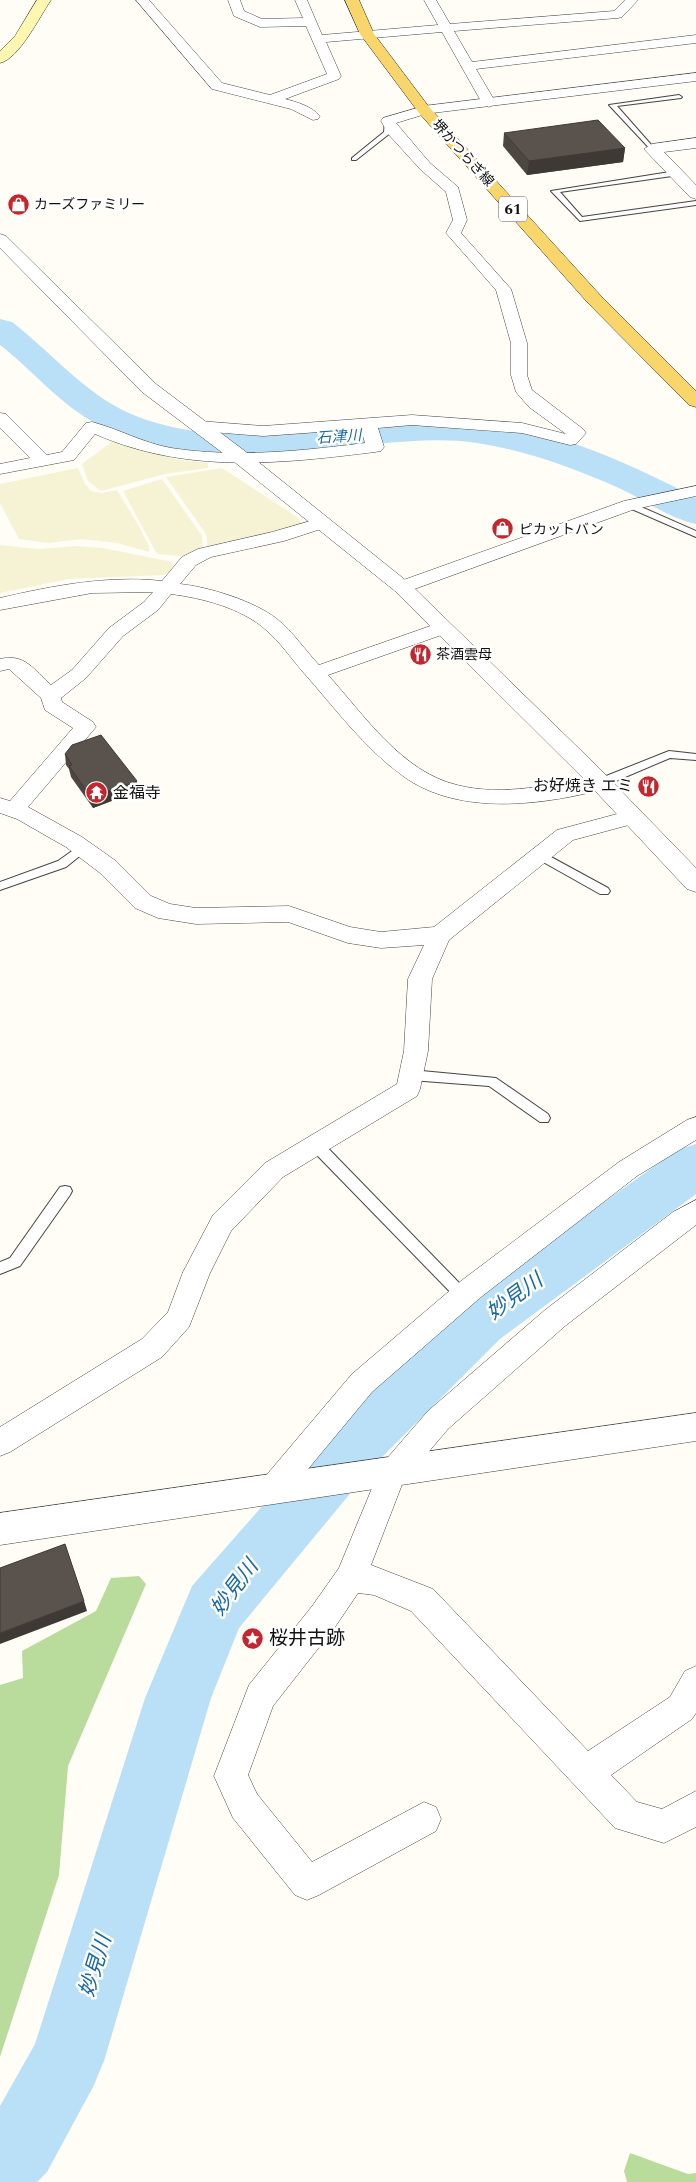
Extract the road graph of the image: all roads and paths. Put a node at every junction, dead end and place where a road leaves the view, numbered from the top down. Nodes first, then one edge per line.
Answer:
1 (44, 0) edge
2 (142, 0) edge
3 (234, 0) edge
4 (301, 0) edge
5 (352, 0) edge
6 (430, 0) edge
7 (632, 0) edge
8 (312, 22) junction
9 (444, 28) junction
10 (367, 34) junction
11 (319, 39) junction
12 (696, 39) edge
13 (0, 59) edge
14 (469, 66) junction
15 (696, 77) edge
16 (679, 97) dead end
17 (273, 99) junction
18 (489, 103) junction
19 (424, 110) junction
20 (314, 116) dead end
21 (388, 121) junction
22 (696, 143) edge
23 (652, 149) junction
24 (354, 159) dead end
25 (676, 173) junction
26 (696, 194) edge
27 (696, 203) edge
28 (0, 239) edge
29 (696, 401) edge
30 (0, 418) edge
31 (368, 422) junction
32 (201, 426) junction
33 (241, 458) junction
34 (43, 461) junction
35 (0, 470) edge
36 (696, 491) edge
37 (638, 503) junction
38 (322, 523) junction
39 (696, 534) edge
40 (168, 586) junction
41 (402, 588) junction
42 (0, 604) edge
43 (443, 628) junction
44 (0, 665) edge
45 (315, 673) junction
46 (51, 696) junction
47 (696, 757) edge
48 (600, 783) junction
49 (7, 807) edge
50 (632, 817) junction
51 (82, 848) junction
52 (540, 855) junction
53 (696, 883) edge
54 (0, 886) edge
55 (604, 892) dead end
56 (440, 935) junction
57 (411, 1075) junction
58 (544, 1118) dead end
59 (696, 1127) edge
60 (316, 1145) junction
61 (65, 1191) dead end
62 (696, 1211) edge
63 (0, 1268) edge
64 (463, 1296) junction
65 (696, 1427) edge
66 (0, 1443) edge
67 (386, 1474) junction
68 (279, 1488) junction
69 (0, 1530) edge
70 (351, 1577) junction
71 (696, 1682) edge
72 (586, 1772) junction
73 (696, 1808) edge
74 (424, 1820) dead end

1 - 13 main road
2 - 17 street
3 - 8 street
4 - 8 street
5 - 10 main road, 堺かつらぎ線 / 61
6 - 9 street
7 - 9 street
8 - 11 street
9 - 10 street
9 - 14 street
10 - 11 street
10 - 19 main road, 堺かつらぎ線 / 61
11 - 17 street
12 - 14 street
14 - 18 street
15 - 18 street
16 - 23 lane
17 - 20 street
18 - 19 street
19 - 21 street
19 - 29 main road, 堺かつらぎ線 / 61
21 - 24 lane
21 - 31 street
22 - 23 street
23 - 25 street
25 - 26 street
25 - 27 lane
28 - 32 street
30 - 34 street
31 - 32 street
31 - 33 street
32 - 33 street
33 - 34 street
33 - 38 street
34 - 35 street
36 - 37 street
37 - 39 lane
37 - 41 street
38 - 40 street
38 - 41 street
40 - 42 street
40 - 45 street
40 - 46 street
41 - 43 street
43 - 45 street
43 - 48 street
44 - 46 street
45 - 48 street
46 - 49 street
47 - 48 lane
48 - 50 street
49 - 51 street
50 - 52 street
50 - 53 street
51 - 54 lane
51 - 56 street
52 - 55 lane
52 - 56 street
56 - 57 street
57 - 58 lane
57 - 60 street
59 - 64 street
60 - 64 lane
60 - 66 street
61 - 63 lane
62 - 67 street
64 - 68 street
65 - 67 street
67 - 68 street
67 - 70 street
68 - 69 street
70 - 72 street
70 - 74 street
71 - 72 street
72 - 73 street

